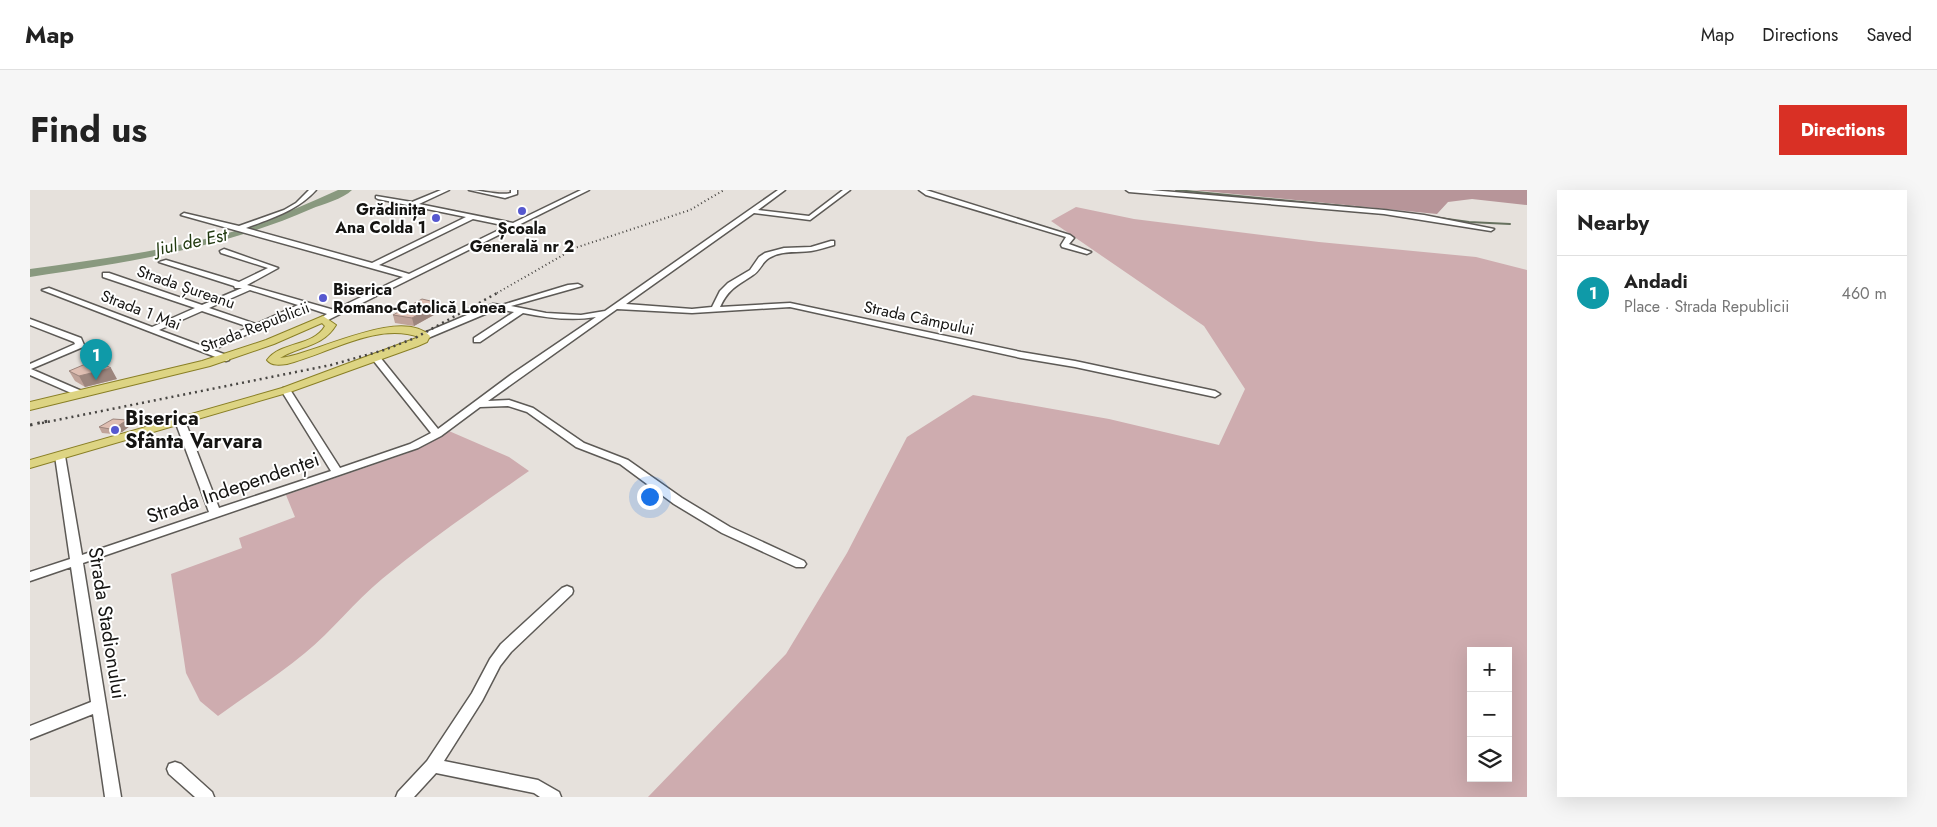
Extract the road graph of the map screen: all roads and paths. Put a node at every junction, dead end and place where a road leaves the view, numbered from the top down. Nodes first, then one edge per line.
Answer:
1 (313, 190) edge
2 (446, 190) edge
3 (472, 190) edge
4 (514, 190) edge
5 (586, 190) edge
6 (782, 190) edge
7 (848, 190) edge
8 (922, 190) edge
9 (1130, 190) edge
10 (378, 197) dead end
11 (413, 204) junction
12 (753, 211) junction
13 (184, 215) dead end
14 (472, 216) junction
15 (512, 226) junction
16 (240, 228) junction
17 (1491, 229) dead end
18 (831, 243) dead end
19 (224, 251) dead end
20 (1087, 252) dead end
21 (163, 262) dead end
22 (372, 266) junction
23 (106, 275) dead end
24 (409, 276) junction
25 (238, 286) junction
26 (578, 286) dead end
27 (248, 288) junction
28 (46, 290) dead end
29 (304, 304) junction
30 (504, 306) junction
31 (616, 307) junction
32 (201, 309) junction
33 (715, 309) junction
34 (521, 311) junction
35 (328, 316) junction
36 (30, 322) edge
37 (256, 327) junction
38 (152, 330) junction
39 (425, 336) junction
40 (477, 340) dead end
41 (206, 350) junction
42 (226, 358) junction
43 (376, 358) junction
44 (30, 368) edge
45 (30, 372) edge
46 (286, 390) junction
47 (81, 394) junction
48 (1215, 394) dead end
49 (477, 404) junction
50 (30, 406) edge
51 (180, 421) junction
52 (441, 431) junction
53 (60, 456) junction
54 (30, 464) edge
55 (337, 472) junction
56 (215, 513) junction
57 (77, 561) junction
58 (800, 564) dead end
59 (30, 576) edge
60 (567, 591) dead end
61 (100, 705) junction
62 (30, 734) edge
63 (433, 766) junction
64 (175, 769) dead end
65 (113, 797) edge
66 (206, 797) edge
67 (404, 797) edge
68 (553, 797) edge

1 - 16 street
2 - 11 street
3 - 4 street
5 - 15 street, Strada Republicii
6 - 12 street, Strada Independenței
7 - 12 street
8 - 20 street
9 - 17 street
10 - 11 street
11 - 14 street
12 - 31 street, Strada Independenței
13 - 16 street
14 - 15 street
14 - 22 street
15 - 24 street, Strada Republicii
16 - 22 street
18 - 33 street
19 - 25 street
21 - 25 street
22 - 24 street
23 - 32 street, Strada Șureanu
24 - 35 street, Strada Republicii
25 - 27 street
26 - 30 street
27 - 29 street
27 - 32 street
28 - 38 street, Strada 1 Mai
29 - 35 street
29 - 37 street
30 - 34 street
30 - 39 street
31 - 33 street, Strada Câmpului
31 - 34 street
31 - 49 street, Strada Independenței
32 - 37 street, Strada Șureanu
32 - 38 street
33 - 48 street, Strada Câmpului
34 - 40 street
35 - 39 main road
35 - 42 main road, Strada Republicii
36 - 44 street
37 - 41 street
38 - 41 street, Strada 1 Mai
39 - 43 main road
41 - 42 street, Strada 1 Mai
42 - 47 main road, Strada Republicii
43 - 46 main road
43 - 52 street
45 - 47 street
46 - 51 main road
46 - 55 street
47 - 50 main road, Strada Republicii
49 - 52 street, Strada Independenței
49 - 58 street
51 - 53 main road
51 - 56 street
52 - 55 street, Strada Independenței
53 - 54 main road
53 - 57 street, Strada Stadionului
55 - 56 street, Strada Independenței
56 - 57 street, Strada Independenței
57 - 59 street, Strada Independenței
57 - 61 street, Strada Stadionului
60 - 63 street
61 - 62 street
61 - 65 street, Strada Stadionului
63 - 67 street
63 - 68 street
64 - 66 street

